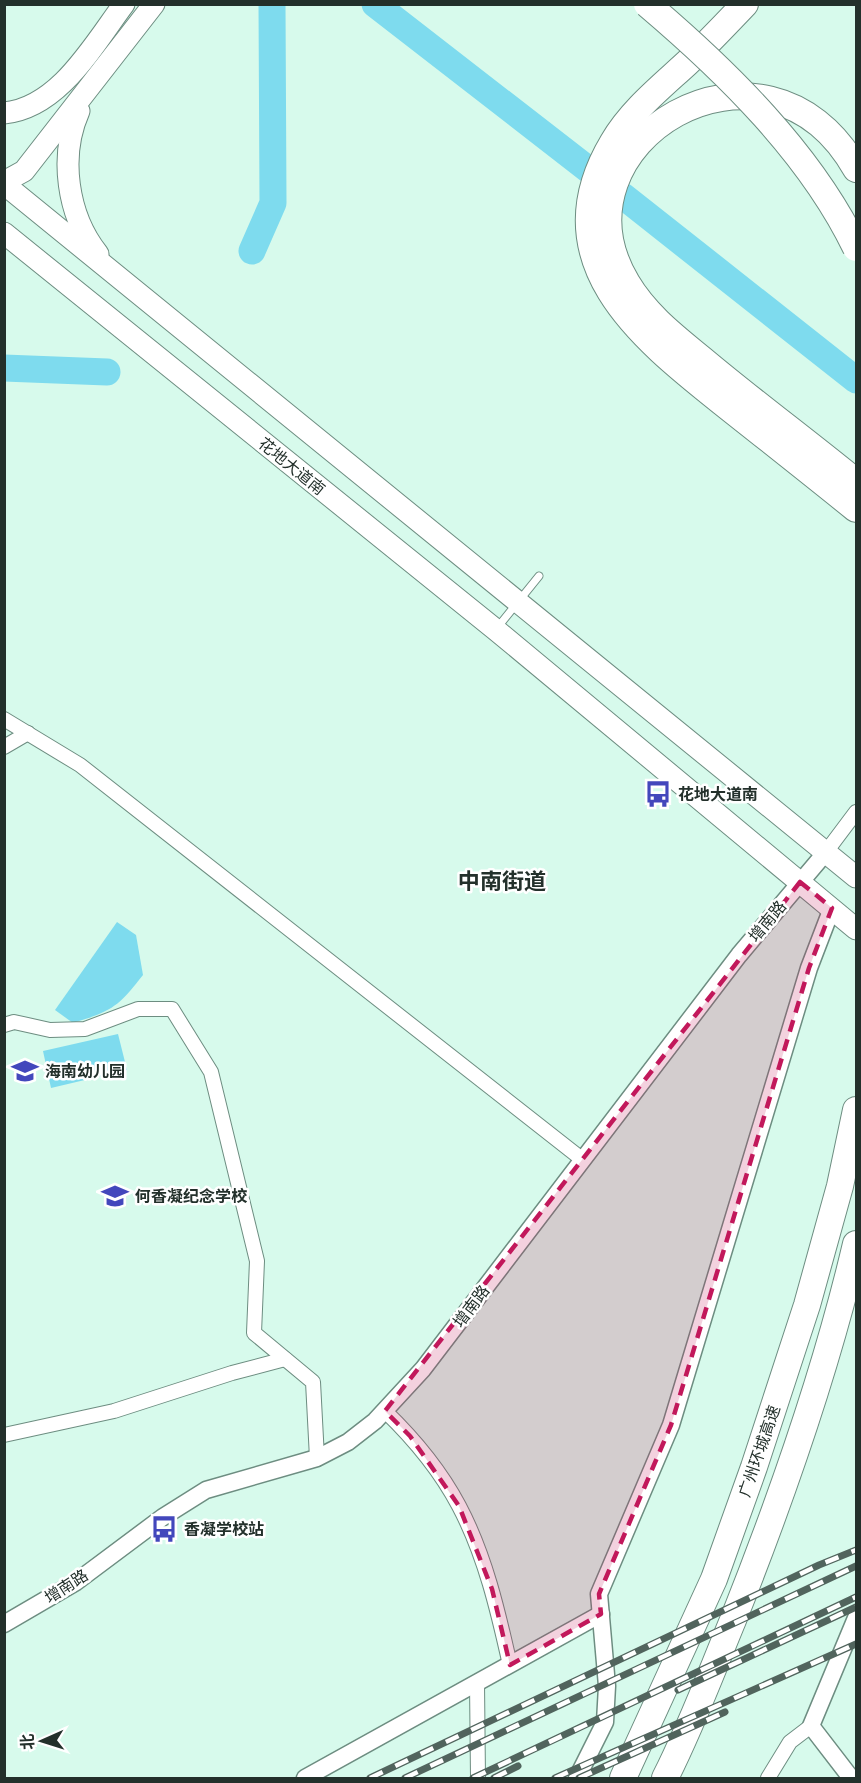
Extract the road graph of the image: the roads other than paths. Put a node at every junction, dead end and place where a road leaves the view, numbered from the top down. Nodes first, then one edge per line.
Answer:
1 (124, 4) edge
2 (154, 4) edge
3 (647, 4) edge
4 (745, 5) edge
5 (93, 84) junction
6 (4, 113) edge
7 (856, 169) edge
8 (4, 183) edge
9 (4, 233) edge
10 (856, 249) edge
11 (115, 275) junction
12 (856, 482) edge
13 (856, 509) edge
14 (539, 576) dead end
15 (519, 601) junction
16 (496, 630) junction
17 (4, 719) edge
18 (28, 733) junction
19 (4, 747) edge
20 (856, 812) edge
21 (826, 852) junction
22 (856, 877) edge
23 (800, 882) junction
24 (832, 908) junction
25 (856, 929) edge
26 (4, 1025) edge
27 (856, 1110) edge
28 (583, 1160) junction
29 (856, 1244) edge
30 (856, 1275) edge
31 (285, 1359) junction
32 (816, 1391) junction
33 (386, 1411) junction
34 (4, 1436) edge
35 (317, 1458) junction
36 (601, 1614) junction
37 (856, 1618) edge
38 (4, 1624) edge
39 (510, 1665) junction
40 (477, 1683) junction
41 (811, 1726) junction
42 (305, 1779) edge
43 (478, 1779) edge
44 (577, 1779) edge
45 (623, 1779) edge
46 (665, 1779) edge
47 (768, 1779) edge
48 (851, 1779) edge

1 - 6 main road
2 - 5 main road
3 - 10 highway, bridge
4 - 13 highway
5 - 8 main road
5 - 11 main road
7 - 12 highway
8 - 11 main road
9 - 16 main road, 花地大道南
11 - 15 main road
14 - 15 lane
15 - 16 lane
15 - 21 main road
16 - 23 main road, 花地大道南
17 - 18 street
18 - 19 street
18 - 28 street
20 - 21 street
21 - 22 main road
21 - 23 street, 增南路
23 - 24 main road, 花地大道南
23 - 28 street, 增南路
24 - 25 main road, 花地大道南
24 - 36 street
26 - 31 street
27 - 45 highway, 广州环城高速
28 - 33 street, 增南路
29 - 32 highway
30 - 32 highway
31 - 34 street
31 - 35 street
32 - 46 highway
33 - 35 street, 增南路
33 - 39 street
35 - 38 street, 增南路
36 - 39 street
36 - 44 street
37 - 41 street
39 - 40 street
40 - 42 street
40 - 43 street
41 - 47 street
41 - 48 street

